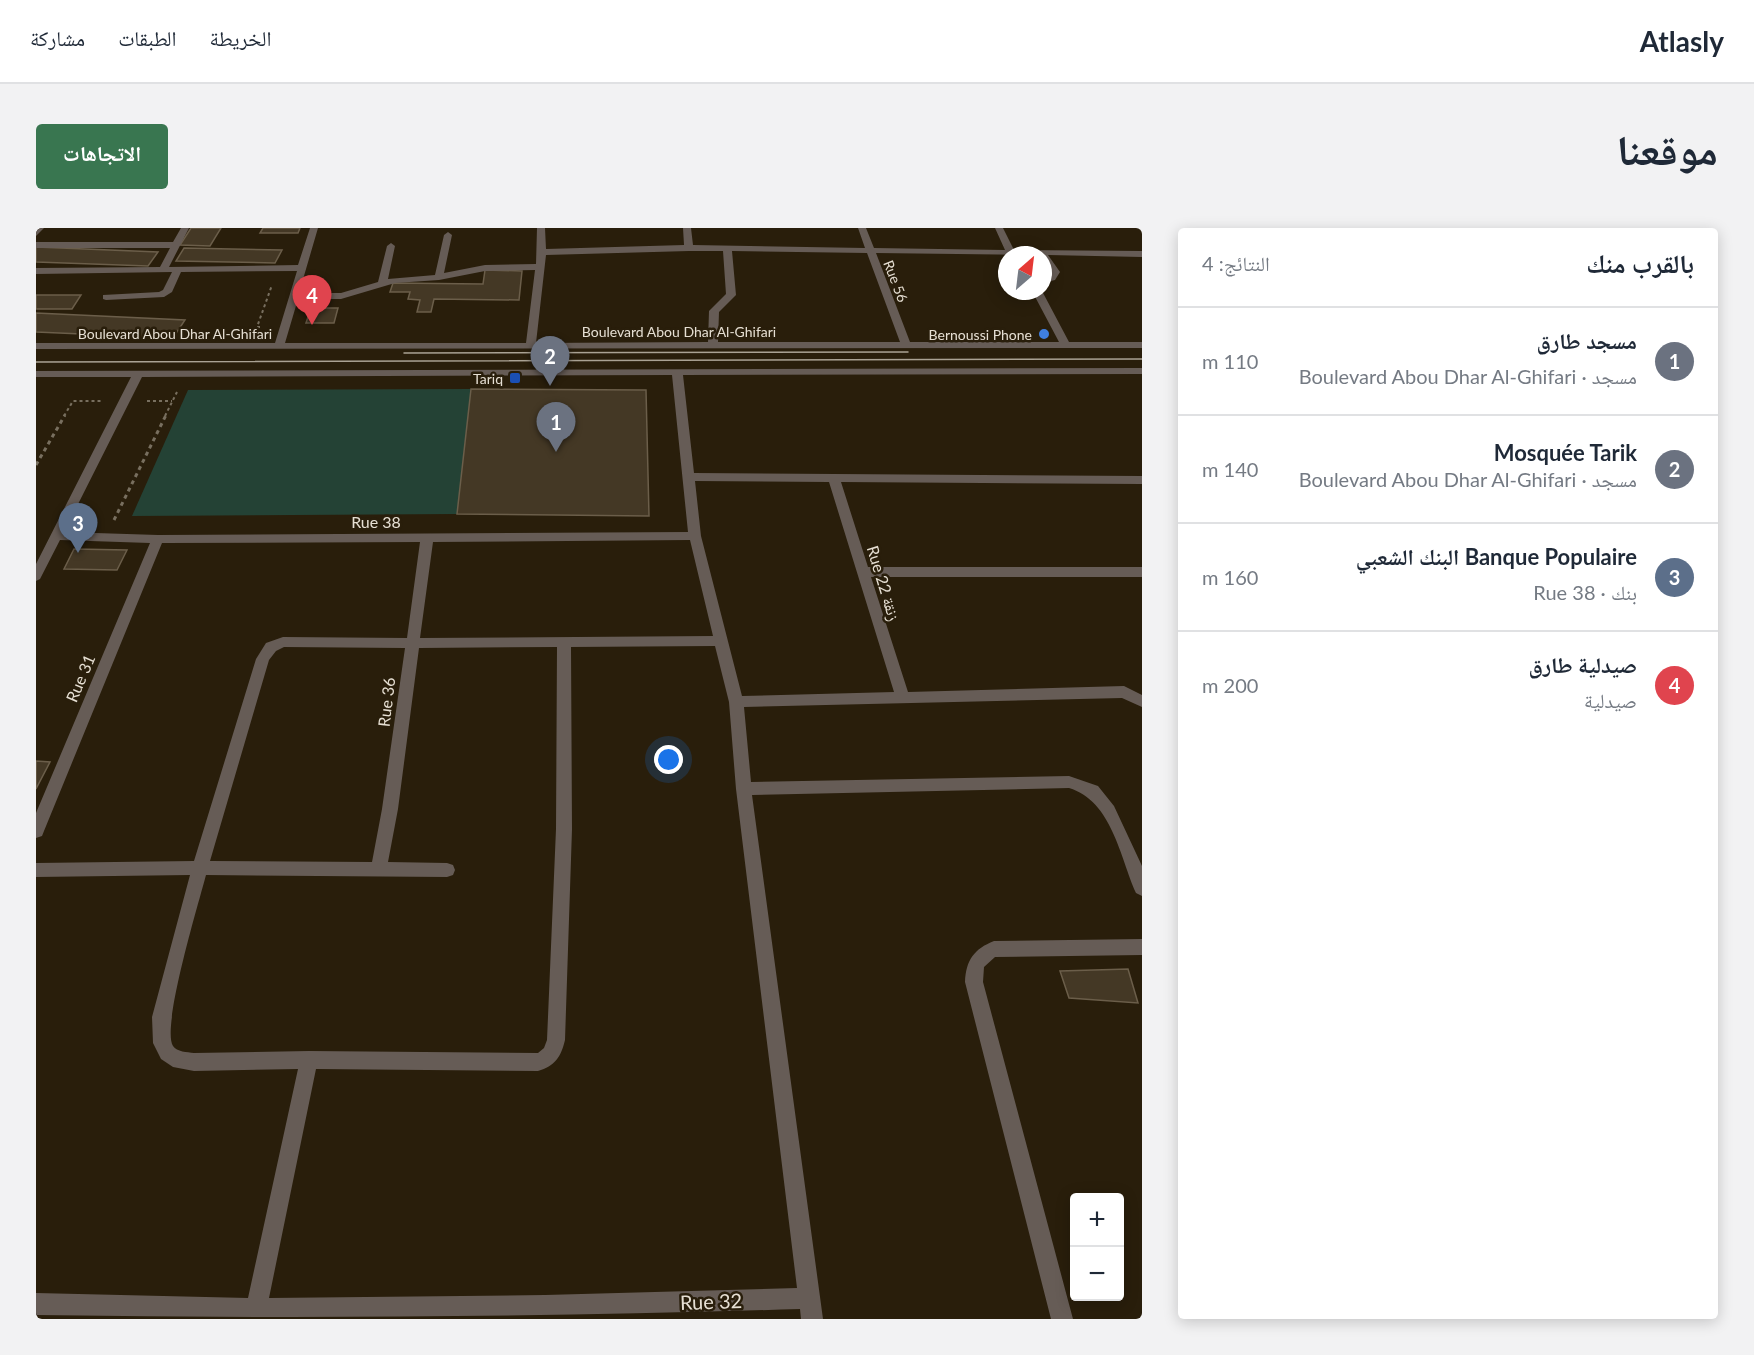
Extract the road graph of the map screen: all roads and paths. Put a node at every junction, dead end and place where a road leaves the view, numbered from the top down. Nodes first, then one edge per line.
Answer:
1 (40, 228) edge
2 (185, 228) edge
3 (314, 228) edge
4 (540, 228) edge
5 (687, 228) edge
6 (862, 228) edge
7 (999, 228) edge
8 (36, 233) edge
9 (448, 236) dead end
10 (36, 244) edge
11 (176, 245) junction
12 (391, 246) dead end
13 (1008, 246) edge
14 (689, 248) junction
15 (727, 248) junction
16 (870, 251) junction
17 (542, 252) junction
18 (998, 252) edge
19 (1052, 253) edge
20 (1142, 255) edge
21 (540, 267) junction
22 (302, 268) junction
23 (178, 269) junction
24 (163, 270) junction
25 (36, 272) edge
26 (439, 277) junction
27 (382, 284) junction
28 (293, 296) junction
29 (106, 297) dead end
30 (1043, 300) edge
31 (905, 343) junction
32 (713, 344) junction
33 (1065, 344) junction
34 (531, 345) junction
35 (1142, 345) edge
36 (36, 346) edge
37 (279, 346) junction
38 (1142, 371) edge
39 (677, 372) junction
40 (36, 374) edge
41 (138, 374) junction
42 (178, 389) dead end
43 (688, 477) junction
44 (834, 479) junction
45 (1142, 480) edge
46 (57, 536) junction
47 (695, 536) junction
48 (106, 537) junction
49 (427, 538) junction
50 (158, 539) junction
51 (38, 569) edge
52 (863, 572) junction
53 (1142, 572) edge
54 (564, 641) junction
55 (721, 641) junction
56 (411, 645) junction
57 (902, 696) junction
58 (1142, 701) edge
59 (736, 702) junction
60 (744, 789) junction
61 (36, 831) edge
62 (1136, 856) edge
63 (200, 868) junction
64 (36, 870) edge
65 (378, 870) junction
66 (447, 870) dead end
67 (1142, 888) edge
68 (1142, 947) edge
69 (309, 1060) junction
70 (36, 1304) edge
71 (810, 1308) edge
72 (256, 1309) junction
73 (545, 1312) edge
74 (1062, 1319) edge

1 - 8 street
2 - 11 street
3 - 22 street
4 - 17 street
5 - 14 street
6 - 16 street, Rue 56
7 - 13 street
9 - 26 street
10 - 11 street
11 - 24 street
12 - 27 street
14 - 15 street
14 - 17 street
15 - 16 street
15 - 32 street
16 - 18 street
16 - 31 street, Rue 56
17 - 21 street
19 - 20 street
21 - 26 street
21 - 34 street
22 - 23 street
22 - 28 street
23 - 24 street
23 - 29 street
24 - 25 street
26 - 27 street
27 - 28 street
28 - 37 street
30 - 33 street
31 - 32 street, Boulevard Abou Dhar Al-Ghifari
31 - 33 street, Boulevard Abou Dhar Al-Ghifari
32 - 34 street, Boulevard Abou Dhar Al-Ghifari
33 - 35 street, Boulevard Abou Dhar Al-Ghifari
34 - 37 street, Boulevard Abou Dhar Al-Ghifari
36 - 37 street, Boulevard Abou Dhar Al-Ghifari
38 - 39 street
39 - 41 street
39 - 43 street
40 - 41 street
41 - 46 street
42 - 48 path
43 - 44 street
43 - 47 street
44 - 45 street
44 - 52 street, Rue 22 زنقة
46 - 48 street, Rue 38
46 - 51 street
47 - 49 street, Rue 38
47 - 55 street
48 - 50 street, Rue 38
49 - 50 street, Rue 38
49 - 56 street, Rue 36
50 - 61 street, Rue 31
52 - 53 street
52 - 57 street, Rue 22 زنقة
54 - 55 street
54 - 56 street
54 - 69 street
55 - 59 street
56 - 63 street
56 - 65 street, Rue 36
57 - 58 street
57 - 59 street
59 - 60 street
60 - 62 street
60 - 71 street
62 - 67 street
63 - 64 street
63 - 65 street
63 - 69 street
65 - 66 street
68 - 74 street
69 - 72 street
70 - 72 street, Rue 32
71 - 73 street, Rue 32
72 - 73 street, Rue 32

